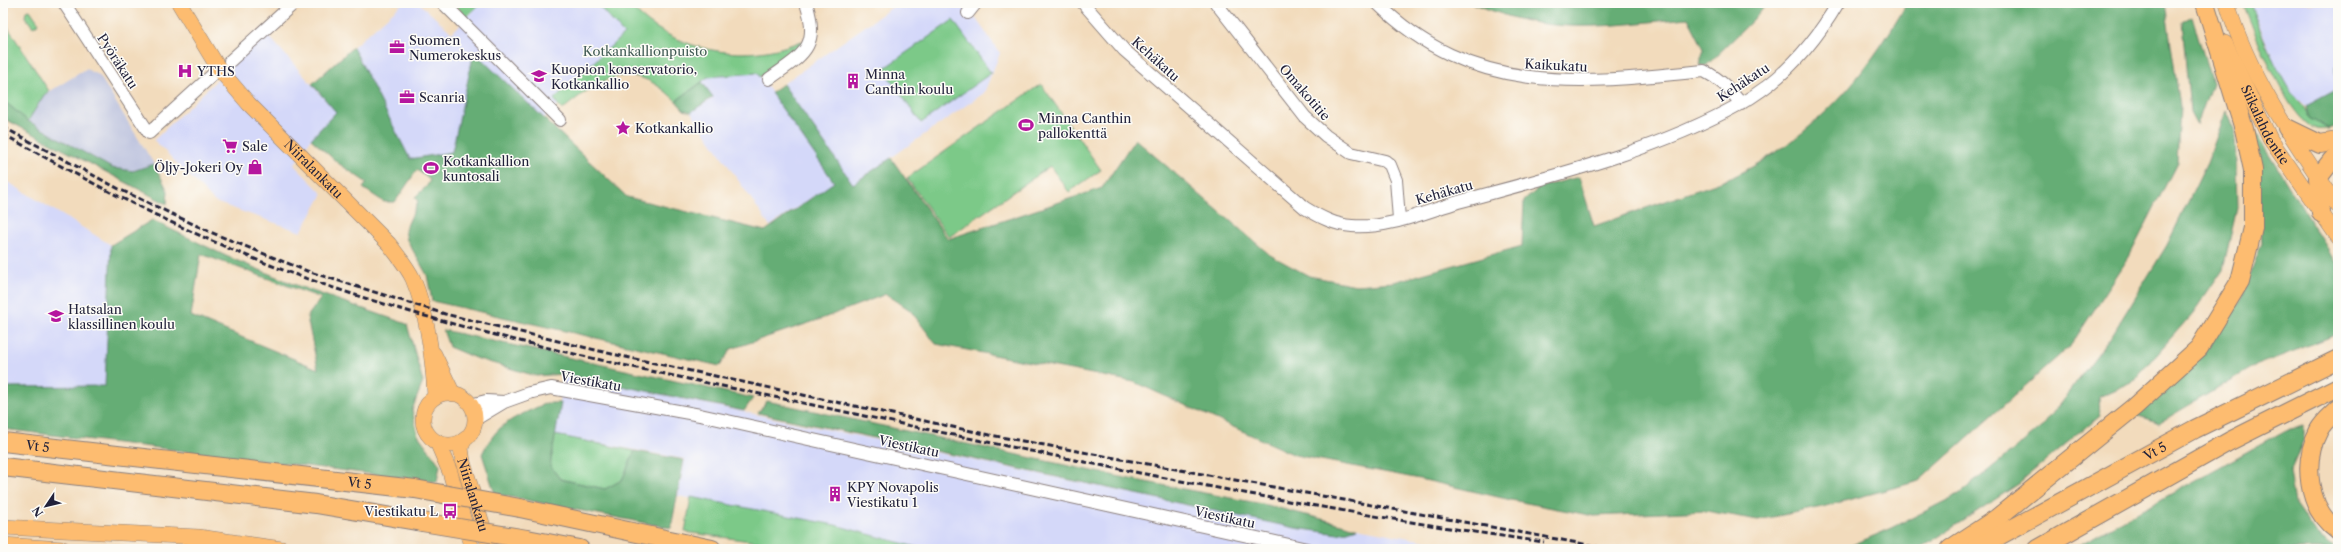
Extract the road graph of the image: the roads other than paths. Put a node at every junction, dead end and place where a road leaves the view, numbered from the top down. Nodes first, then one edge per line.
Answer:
1 (64, 3) edge
2 (179, 3) edge
3 (294, 3) edge
4 (443, 3) edge
5 (806, 3) edge
6 (976, 3) edge
7 (1083, 3) edge
8 (1216, 3) edge
9 (1377, 3) edge
10 (1838, 3) edge
11 (2205, 3) edge
12 (2210, 3) edge
13 (2227, 3) edge
14 (968, 13) dead end
15 (224, 65) junction
16 (768, 78) dead end
17 (1741, 104) junction
18 (560, 120) dead end
19 (2287, 128) junction
20 (2338, 141) edge
21 (2338, 156) edge
22 (2318, 178) junction
23 (2338, 206) edge
24 (2321, 213) junction
25 (1399, 219) junction
26 (2338, 237) edge
27 (429, 342) junction
28 (2338, 358) edge
29 (2338, 387) edge
30 (453, 394) junction
31 (435, 397) junction
32 (2338, 409) edge
33 (472, 412) junction
34 (464, 440) junction
35 (3, 442) edge
36 (437, 442) junction
37 (3, 467) edge
38 (3, 527) edge
39 (2338, 531) edge
40 (3, 545) edge
41 (490, 546) edge
42 (63, 549) edge
43 (282, 549) edge
44 (472, 549) edge
45 (580, 549) edge
46 (712, 549) edge
47 (1307, 549) edge
48 (1950, 549) edge
49 (1974, 549) edge
50 (2038, 549) edge

1 - 15 street, Pyöräkatu
2 - 15 main road, Niiralankatu
3 - 15 street
4 - 18 street
5 - 16 street
6 - 14 street
7 - 25 street, Kehäkatu
8 - 25 street, Omakotitie
9 - 17 street, Kaikukatu
10 - 17 street, Kehäkatu
11 - 48 highway
12 - 24 main road, Siikalahdentie
13 - 19 main road, Siikalahdentie
15 - 27 main road, Niiralankatu
17 - 25 street, Kehäkatu
19 - 20 highway
19 - 22 main road, Siikalahdentie
21 - 22 highway
22 - 23 main road, Siikalahdentie
22 - 24 highway
24 - 26 main road, Siikalahdentie
27 - 30 main road, Niiralankatu
27 - 31 main road, Niiralankatu
28 - 49 highway, Vt 5
29 - 50 highway
30 - 31 main road
30 - 33 main road
31 - 36 main road
32 - 39 highway
33 - 34 main road
33 - 47 street, Viestikatu
34 - 36 main road
34 - 41 main road, Niiralankatu
35 - 46 highway, Vt 5, bridge
36 - 44 main road, Niiralankatu
37 - 45 highway, Vt 5, bridge
38 - 43 main road
40 - 42 main road

